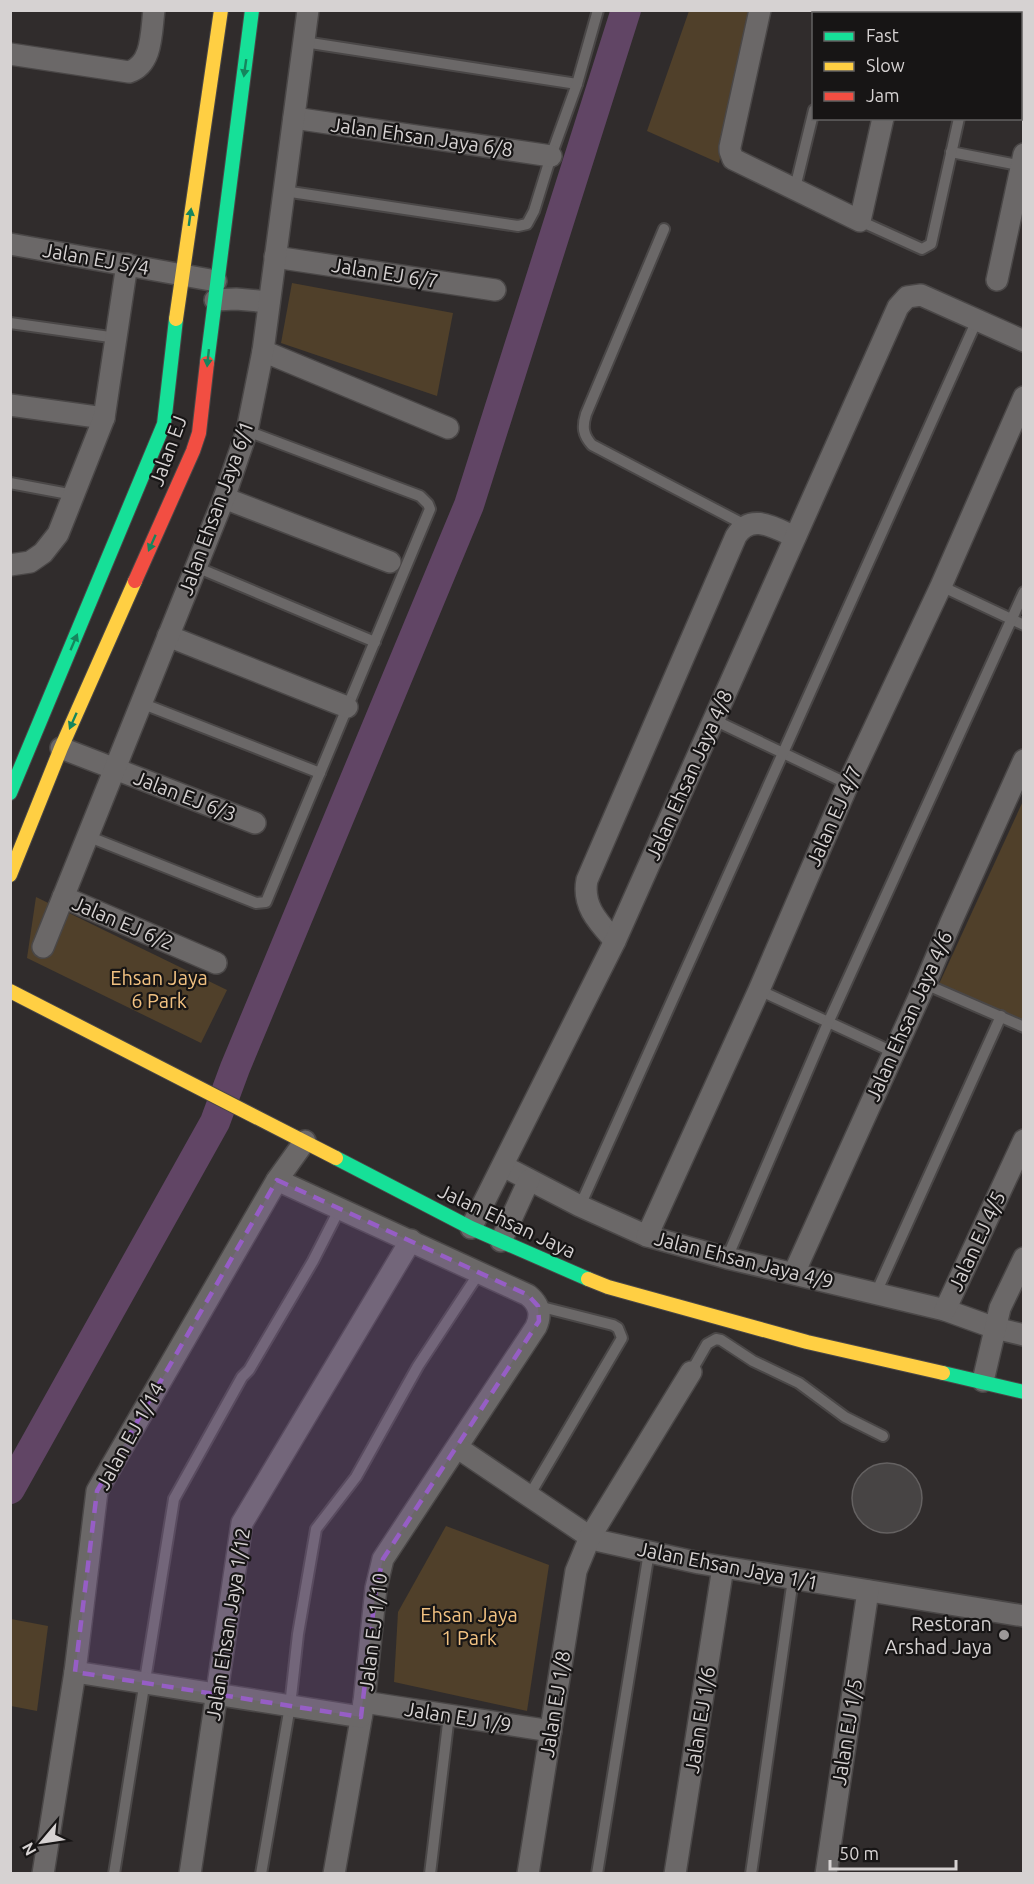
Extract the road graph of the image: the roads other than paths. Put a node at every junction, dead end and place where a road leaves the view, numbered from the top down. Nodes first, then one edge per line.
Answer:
1 (154, 10) edge
2 (221, 10) edge
3 (252, 10) edge
4 (308, 10) edge
5 (598, 10) edge
6 (760, 10) edge
7 (304, 42) junction
8 (10, 54) edge
9 (577, 84) junction
10 (812, 114) edge
11 (294, 118) junction
12 (883, 120) edge
13 (959, 120) edge
14 (951, 152) junction
15 (551, 156) junction
16 (1023, 161) edge
17 (795, 188) junction
18 (284, 191) junction
19 (860, 220) junction
20 (664, 229) dead end
21 (10, 243) edge
22 (275, 257) junction
23 (127, 264) junction
24 (182, 275) junction
25 (997, 280) dead end
26 (215, 290) junction
27 (495, 290) dead end
28 (269, 302) junction
29 (977, 320) junction
30 (10, 323) edge
31 (117, 338) junction
32 (1023, 341) edge
33 (263, 351) junction
34 (1023, 397) edge
35 (10, 405) edge
36 (104, 418) junction
37 (448, 428) dead end
38 (247, 431) junction
39 (10, 483) edge
40 (74, 495) junction
41 (224, 498) junction
42 (745, 525) junction
43 (795, 537) junction
44 (390, 562) dead end
45 (10, 565) edge
46 (196, 567) junction
47 (940, 586) junction
48 (1023, 592) edge
49 (1011, 619) junction
50 (1023, 625) edge
51 (168, 636) junction
52 (375, 642) junction
53 (141, 704) junction
54 (348, 707) junction
55 (714, 720) junction
56 (61, 748) junction
57 (783, 753) junction
58 (1023, 760) edge
59 (115, 769) junction
60 (320, 773) junction
61 (848, 784) junction
62 (10, 793) edge
63 (255, 823) dead end
64 (87, 836) junction
65 (10, 875) edge
66 (63, 897) junction
67 (615, 940) junction
68 (43, 947) dead end
69 (216, 963) dead end
70 (925, 984) junction
71 (28, 986) dead end
72 (759, 990) junction
73 (10, 991) edge
74 (10, 1006) edge
75 (55, 1014) junction
76 (1001, 1016) junction
77 (73, 1023) junction
78 (828, 1023) junction
79 (1023, 1027) edge
80 (892, 1052) junction
81 (1023, 1140) edge
82 (305, 1141) junction
83 (503, 1166) junction
84 (278, 1180) junction
85 (529, 1180) junction
86 (580, 1206) junction
87 (340, 1208) junction
88 (471, 1228) junction
89 (647, 1236) junction
90 (411, 1240) junction
91 (501, 1241) junction
92 (727, 1258) junction
93 (1023, 1258) edge
94 (479, 1273) junction
95 (794, 1273) junction
96 (876, 1293) junction
97 (533, 1301) junction
98 (945, 1310) junction
99 (995, 1328) junction
100 (1023, 1335) edge
101 (691, 1371) joint
102 (983, 1382) junction
103 (1023, 1392) edge
104 (883, 1436) dead end
105 (458, 1448) junction
106 (530, 1496) junction
107 (590, 1537) junction
108 (649, 1552) junction
109 (723, 1567) junction
110 (794, 1579) junction
111 (868, 1592) junction
112 (1023, 1616) edge
113 (75, 1672) junction
114 (146, 1682) junction
115 (217, 1694) junction
116 (291, 1706) junction
117 (363, 1710) junction
118 (449, 1715) junction
119 (551, 1731) junction
120 (43, 1874) edge
121 (114, 1874) edge
122 (190, 1874) edge
123 (261, 1874) edge
124 (334, 1874) edge
125 (429, 1874) edge
126 (528, 1874) edge
127 (597, 1874) edge
128 (675, 1874) edge
129 (750, 1874) edge
130 (826, 1874) edge

1 - 8 street
24 -> 2 main road, Jalan EJ
3 -> 26 main road, Jalan EJ
4 - 7 street, Jalan Ehsan Jaya 6/1
5 - 9 lane
6 - 17 street
7 - 9 lane
7 - 11 street, Jalan Ehsan Jaya 6/1
9 - 15 lane
10 - 17 lane
11 - 15 street, Jalan Ehsan Jaya 6/8
11 - 18 street, Jalan Ehsan Jaya 6/1
12 - 19 street
13 - 14 lane
14 - 16 lane
14 - 19 lane
15 - 18 lane
16 - 25 street
17 - 19 street
18 - 22 street, Jalan Ehsan Jaya 6/1
20 - 42 lane
21 - 23 street, Jalan EJ 5/4
22 - 27 street, Jalan EJ 6/7
22 - 28 street, Jalan Ehsan Jaya 6/1
23 - 24 street, Jalan EJ 5/4
23 - 31 street
24 - 26 street, Jalan EJ 5/4
62 -> 24 main road, Jalan EJ
26 - 28 street, Jalan EJ 5/4
26 -> 56 main road, Jalan EJ
28 - 33 street, Jalan Ehsan Jaya 6/1
29 - 32 street
29 - 43 street, Jalan Ehsan Jaya 4/8
29 - 57 lane
30 - 31 lane
31 - 36 street
33 - 37 street
33 - 38 street, Jalan Ehsan Jaya 6/1
34 - 47 street, Jalan EJ 4/7
35 - 36 street
36 - 40 street
38 - 41 street, Jalan Ehsan Jaya 6/1
38 - 52 lane
39 - 40 lane
40 - 45 street
41 - 44 street
41 - 46 street, Jalan Ehsan Jaya 6/1
42 - 43 street
42 - 67 street
43 - 55 street, Jalan Ehsan Jaya 4/8
46 - 51 street, Jalan Ehsan Jaya 6/1
46 - 52 lane
47 - 49 lane
47 - 61 street, Jalan EJ 4/7
48 - 49 lane
49 - 50 lane
49 - 78 lane
51 - 53 street, Jalan Ehsan Jaya 6/1
51 - 54 street
52 - 54 lane
53 - 59 street, Jalan Ehsan Jaya 6/1
53 - 60 lane
54 - 60 lane
55 - 57 lane
55 - 67 street, Jalan Ehsan Jaya 4/8
56 - 59 street, Jalan EJ 6/3
56 - 65 main road, Jalan EJ
57 - 61 lane
57 - 86 lane
58 - 70 street, Jalan Ehsan Jaya 4/6
59 - 63 street, Jalan EJ 6/3
59 - 64 street, Jalan Ehsan Jaya 6/1
60 - 64 lane
61 - 72 street, Jalan EJ 4/7
64 - 66 street, Jalan Ehsan Jaya 6/1
66 - 68 street, Jalan Ehsan Jaya 6/1
66 - 69 street, Jalan EJ 6/2
67 - 83 street, Jalan Ehsan Jaya 4/8
70 - 76 lane
70 - 80 street, Jalan Ehsan Jaya 4/6
71 - 77 main road
72 - 78 lane
72 - 89 street, Jalan EJ 4/7
73 - 75 main road, Jalan Ehsan Jaya
74 - 75 main road
75 - 77 main road, Jalan Ehsan Jaya
76 - 79 lane
76 - 96 lane
77 - 82 main road, Jalan Ehsan Jaya
78 - 80 lane
78 - 92 lane
80 - 95 street, Jalan Ehsan Jaya 4/6
81 - 98 street, Jalan EJ 4/5
82 - 84 street, Jalan EJ 1/14
82 - 88 main road, Jalan Ehsan Jaya
83 - 85 street, Jalan Ehsan Jaya 4/9
83 - 88 street, Jalan Ehsan Jaya 4/8
84 - 87 street
84 - 113 street, Jalan EJ 1/14
85 - 86 street, Jalan Ehsan Jaya 4/9
85 - 91 street
86 - 89 street, Jalan Ehsan Jaya 4/9
87 - 90 street
87 - 114 lane
88 - 91 main road, Jalan Ehsan Jaya
89 - 92 street, Jalan Ehsan Jaya 4/9
90 - 94 street
90 - 115 street, Jalan Ehsan Jaya 1/12
91 - 102 main road, Jalan Ehsan Jaya
92 - 95 street, Jalan Ehsan Jaya 4/9
93 - 99 street
94 - 97 street
94 - 116 lane
95 - 96 street, Jalan Ehsan Jaya 4/9
96 - 98 street, Jalan Ehsan Jaya 4/9
97 - 105 street, Jalan EJ 1/10
97 - 106 lane
98 - 99 street, Jalan Ehsan Jaya 4/9
99 - 100 street, Jalan Ehsan Jaya 4/9
99 - 102 street
101 - 104 lane
101 - 107 street, Jalan EJ 1/8
102 - 103 main road, Jalan Ehsan Jaya
105 - 106 street, Jalan Ehsan Jaya 1/1
105 - 117 street, Jalan EJ 1/10
106 - 107 street, Jalan Ehsan Jaya 1/1
107 - 108 street, Jalan Ehsan Jaya 1/1
107 - 119 street, Jalan EJ 1/8
108 - 109 street, Jalan Ehsan Jaya 1/1
108 - 127 lane
109 - 110 street, Jalan Ehsan Jaya 1/1
109 - 128 street, Jalan EJ 1/6
110 - 111 street, Jalan Ehsan Jaya 1/1
110 - 129 lane
111 - 112 street, Jalan Ehsan Jaya 1/1
111 - 130 street, Jalan EJ 1/5
113 - 114 street, Jalan EJ 1/9
113 - 120 street, Jalan EJ 1/14
114 - 115 street, Jalan EJ 1/9
114 - 121 lane
115 - 116 street, Jalan EJ 1/9
115 - 122 street, Jalan Ehsan Jaya 1/12
116 - 117 street, Jalan EJ 1/9
116 - 123 lane
117 - 118 street, Jalan EJ 1/9
117 - 124 street, Jalan EJ 1/10
118 - 119 street, Jalan EJ 1/9
118 - 125 lane
119 - 126 street, Jalan EJ 1/8

